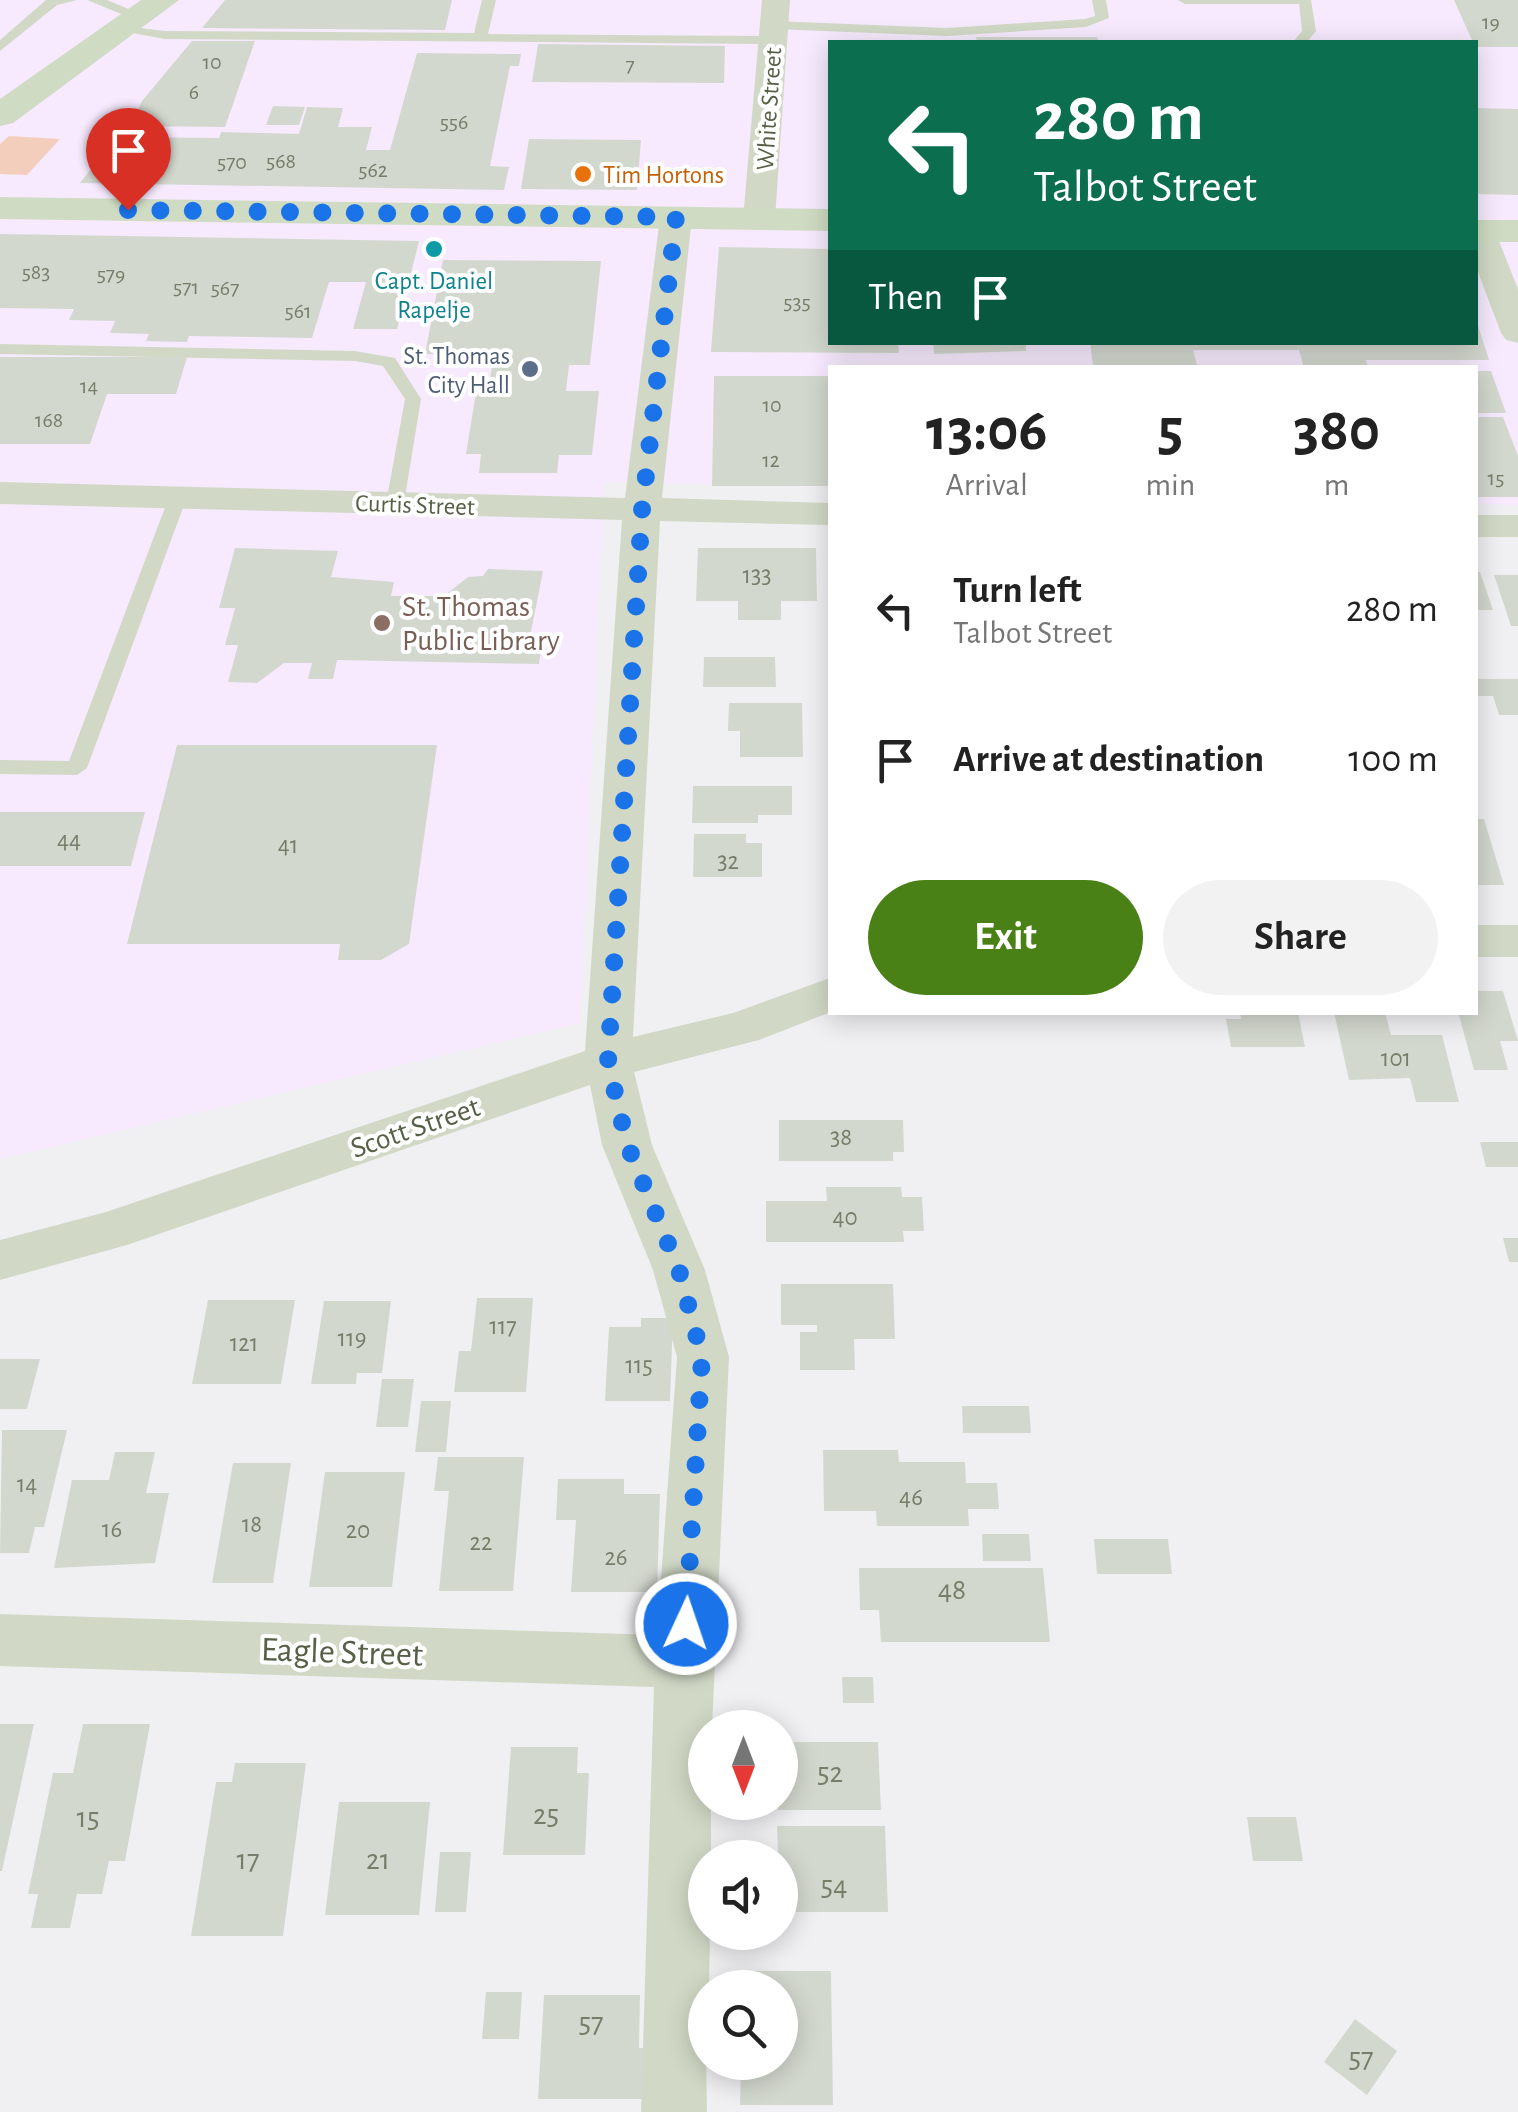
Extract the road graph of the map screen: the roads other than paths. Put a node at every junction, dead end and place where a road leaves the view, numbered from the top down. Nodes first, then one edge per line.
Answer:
1 (70, 0) edge
2 (94, 0) edge
3 (489, 0) edge
4 (1099, 0) edge
5 (1185, 0) edge
6 (1305, 1) edge
7 (142, 16) edge
8 (781, 23) edge
9 (879, 28) junction
10 (480, 37) junction
11 (948, 37) edge
12 (863, 40) edge
13 (1302, 40) edge
14 (0, 47) edge
15 (0, 114) edge
16 (0, 208) edge
17 (676, 217) junction
18 (759, 219) junction
19 (828, 220) edge
20 (1478, 230) edge
21 (1518, 231) edge
22 (1478, 233) edge
23 (1518, 333) edge
24 (0, 349) edge
25 (0, 492) edge
26 (178, 497) junction
27 (395, 503) junction
28 (642, 510) junction
29 (828, 514) edge
30 (1478, 526) edge
31 (1518, 526) edge
32 (0, 767) edge
33 (1478, 940) edge
34 (1518, 941) edge
35 (828, 996) edge
36 (608, 1062) junction
37 (0, 1260) edge
38 (0, 1640) edge
39 (684, 1662) junction
40 (674, 2112) edge

1 - 14 lane
2 - 7 lane
3 - 10 lane
4 - 11 lane
5 - 6 lane
6 - 13 lane
7 - 10 lane
7 - 15 main road
8 - 9 lane
8 - 10 lane
8 - 18 street, White Street
9 - 11 lane
9 - 12 lane
16 - 17 main road
17 - 18 main road
17 - 28 street
18 - 19 main road
20 - 21 main road
22 - 23 street
24 - 27 lane
25 - 26 street, Curtis Street
26 - 27 street, Curtis Street
26 - 32 lane
27 - 28 street, Curtis Street
28 - 29 street, Curtis Street
28 - 36 street
30 - 31 street
33 - 34 street
35 - 36 street, Scott Street
36 - 37 street, Scott Street
36 - 39 street
38 - 39 street, Eagle Street
39 - 40 street

